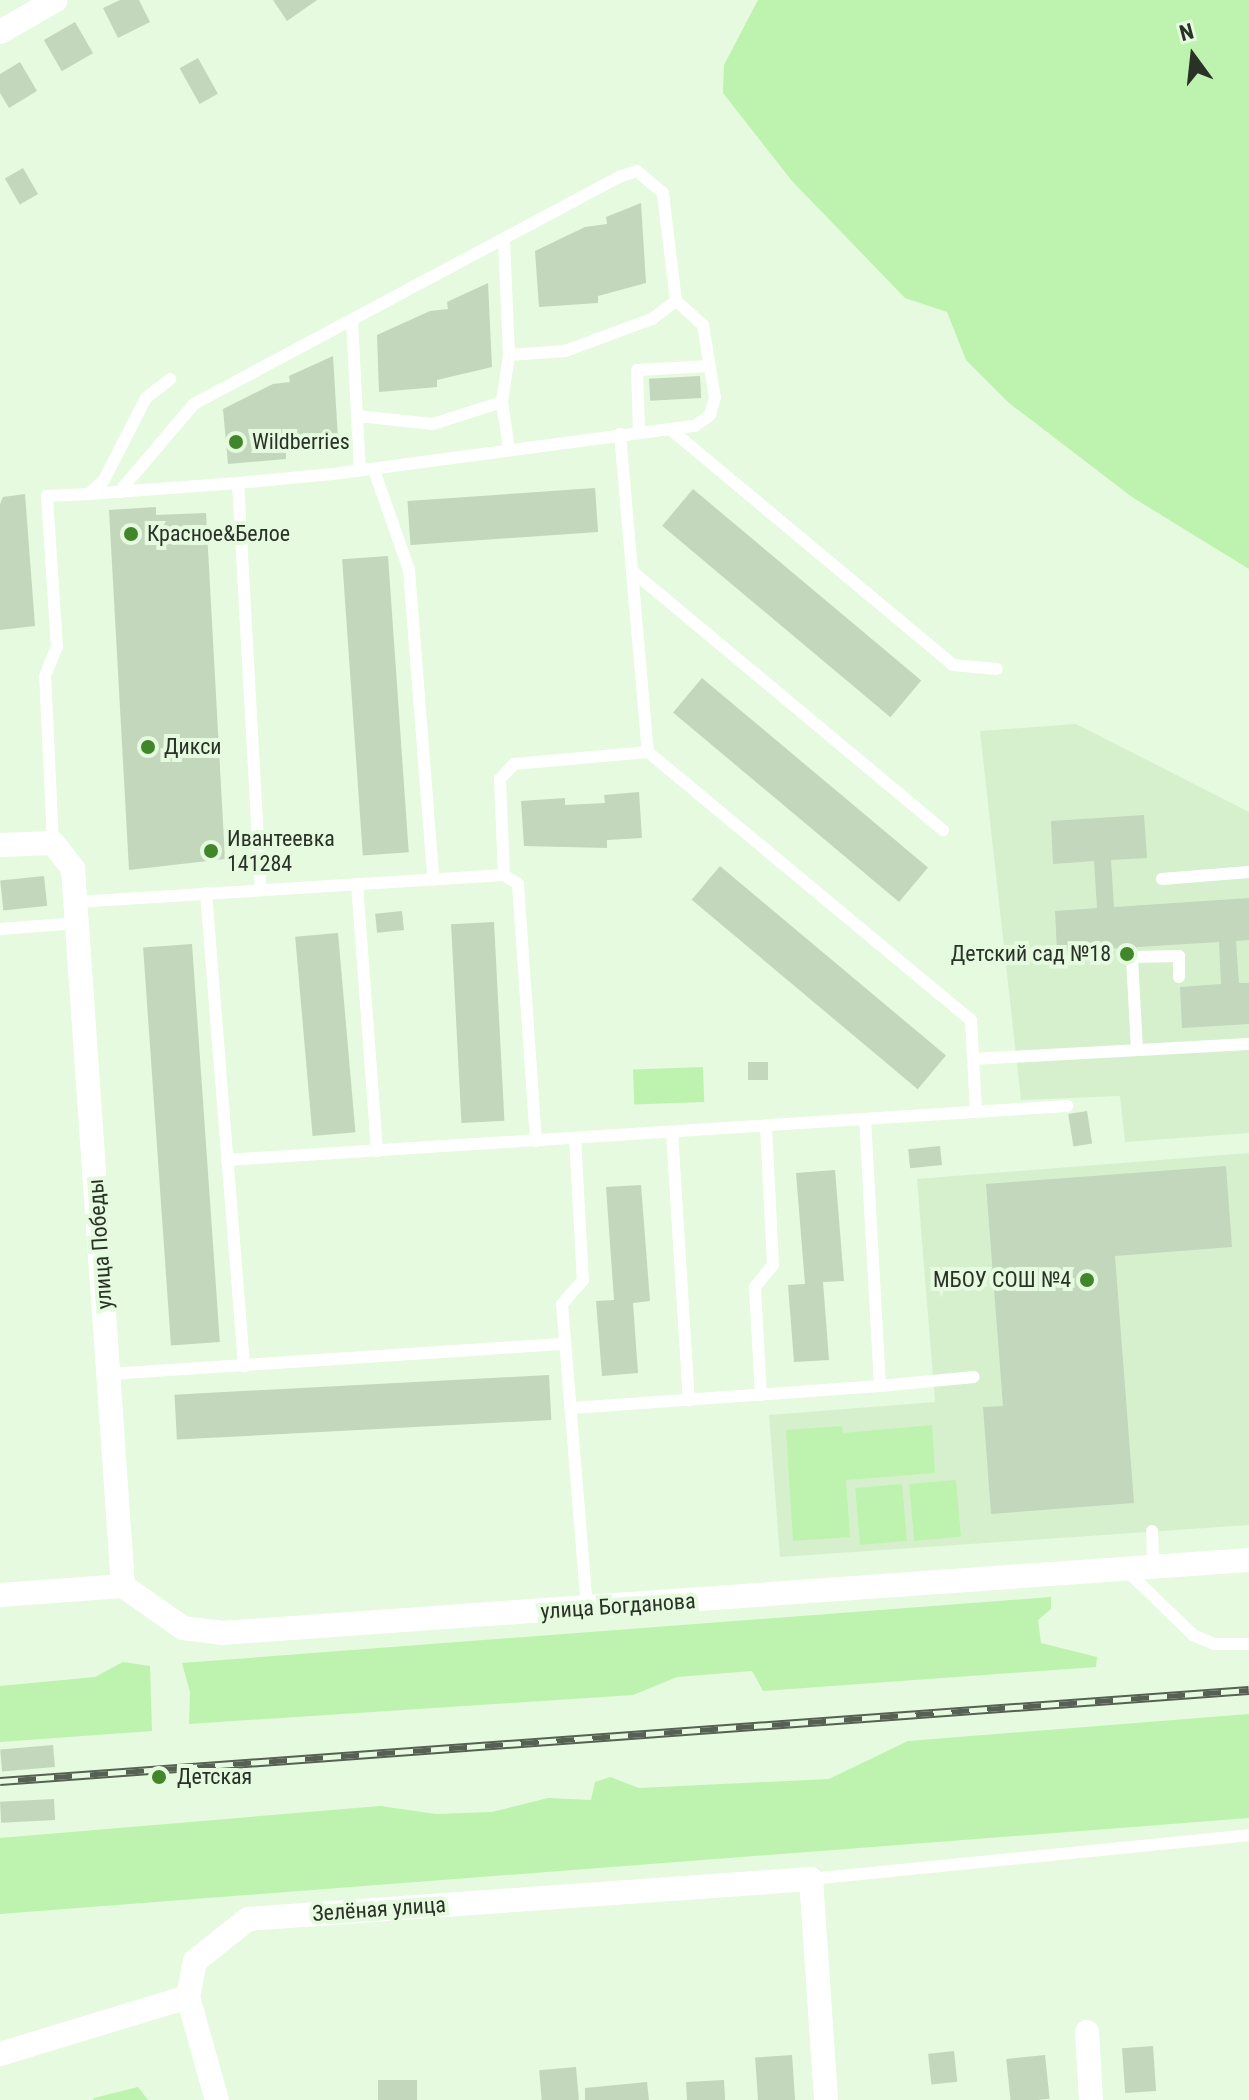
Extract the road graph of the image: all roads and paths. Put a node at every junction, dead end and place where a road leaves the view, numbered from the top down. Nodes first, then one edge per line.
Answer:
1 (56, 0) edge
2 (0, 32) edge
3 (504, 239) junction
4 (676, 301) junction
5 (352, 320) junction
6 (509, 355) junction
7 (709, 366) junction
8 (170, 379) dead end
9 (502, 402) junction
10 (357, 416) junction
11 (670, 429) junction
12 (639, 432) junction
13 (620, 434) junction
14 (509, 449) junction
15 (374, 470) junction
16 (360, 471) junction
17 (238, 483) junction
18 (119, 492) junction
19 (89, 494) junction
20 (632, 571) junction
21 (997, 669) dead end
22 (648, 752) junction
23 (943, 830) dead end
24 (53, 843) junction
25 (0, 845) edge
26 (1249, 872) edge
27 (504, 875) junction
28 (433, 878) junction
29 (1162, 879) dead end
30 (357, 884) junction
31 (261, 890) junction
32 (206, 893) junction
33 (77, 912) junction
34 (0, 929) edge
35 (1179, 977) dead end
36 (1249, 1044) edge
37 (1137, 1050) junction
38 (973, 1059) junction
39 (1067, 1106) dead end
40 (976, 1112) junction
41 (865, 1119) junction
42 (766, 1126) junction
43 (672, 1132) junction
44 (575, 1138) junction
45 (536, 1141) junction
46 (377, 1151) junction
47 (227, 1160) junction
48 (565, 1344) junction
49 (244, 1366) junction
50 (109, 1374) junction
51 (974, 1377) dead end
52 (880, 1386) junction
53 (761, 1395) junction
54 (689, 1400) junction
55 (573, 1408) junction
56 (1152, 1531) dead end
57 (1249, 1560) edge
58 (1153, 1567) junction
59 (1125, 1569) junction
60 (123, 1586) junction
61 (0, 1595) edge
62 (587, 1608) junction
63 (1249, 1644) edge
64 (1249, 1835) edge
65 (811, 1879) junction
66 (188, 1997) junction
67 (1087, 2032) dead end
68 (0, 2054) edge
69 (217, 2100) edge
70 (826, 2100) edge
71 (1091, 2100) edge

1 - 2 street
3 - 4 lane
3 - 5 lane
3 - 6 lane
4 - 6 lane
4 - 7 lane
5 - 10 lane
5 - 18 lane
6 - 9 lane
7 - 11 lane
7 - 12 lane
8 - 19 lane
9 - 10 lane
9 - 14 lane
10 - 16 lane
11 - 12 lane
11 - 21 lane
12 - 13 lane
13 - 14 lane
13 - 20 lane
14 - 15 lane
15 - 16 lane
15 - 28 lane
16 - 17 lane
17 - 18 lane
17 - 31 lane
18 - 19 lane
19 - 24 lane
20 - 22 lane
20 - 23 lane
22 - 27 lane
22 - 38 lane
24 - 25 street
24 - 33 street, улица Победы
26 - 29 lane
27 - 28 lane
27 - 45 lane
28 - 30 lane
30 - 31 lane
30 - 46 lane
31 - 32 lane
32 - 33 lane
32 - 47 lane
33 - 34 lane
33 - 50 street, улица Победы
35 - 37 lane
36 - 37 lane
37 - 38 lane
38 - 40 lane
39 - 40 lane
40 - 41 lane
41 - 42 lane
41 - 52 lane
42 - 43 lane
42 - 53 lane
43 - 44 lane
43 - 54 lane
44 - 45 lane
44 - 48 lane
45 - 46 lane
46 - 47 lane
47 - 49 lane
48 - 49 lane
48 - 55 lane
49 - 50 lane
50 - 60 street, улица Победы
51 - 52 lane
52 - 53 lane
53 - 54 lane
54 - 55 lane
55 - 62 lane
56 - 58 lane
57 - 58 street, улица Богданова
58 - 59 street, улица Богданова
59 - 62 street, улица Богданова
59 - 63 lane
60 - 61 street
60 - 62 street, улица Богданова
64 - 65 lane
65 - 66 street, Зелёная улица
65 - 70 street
66 - 68 street
66 - 69 street
67 - 71 street

